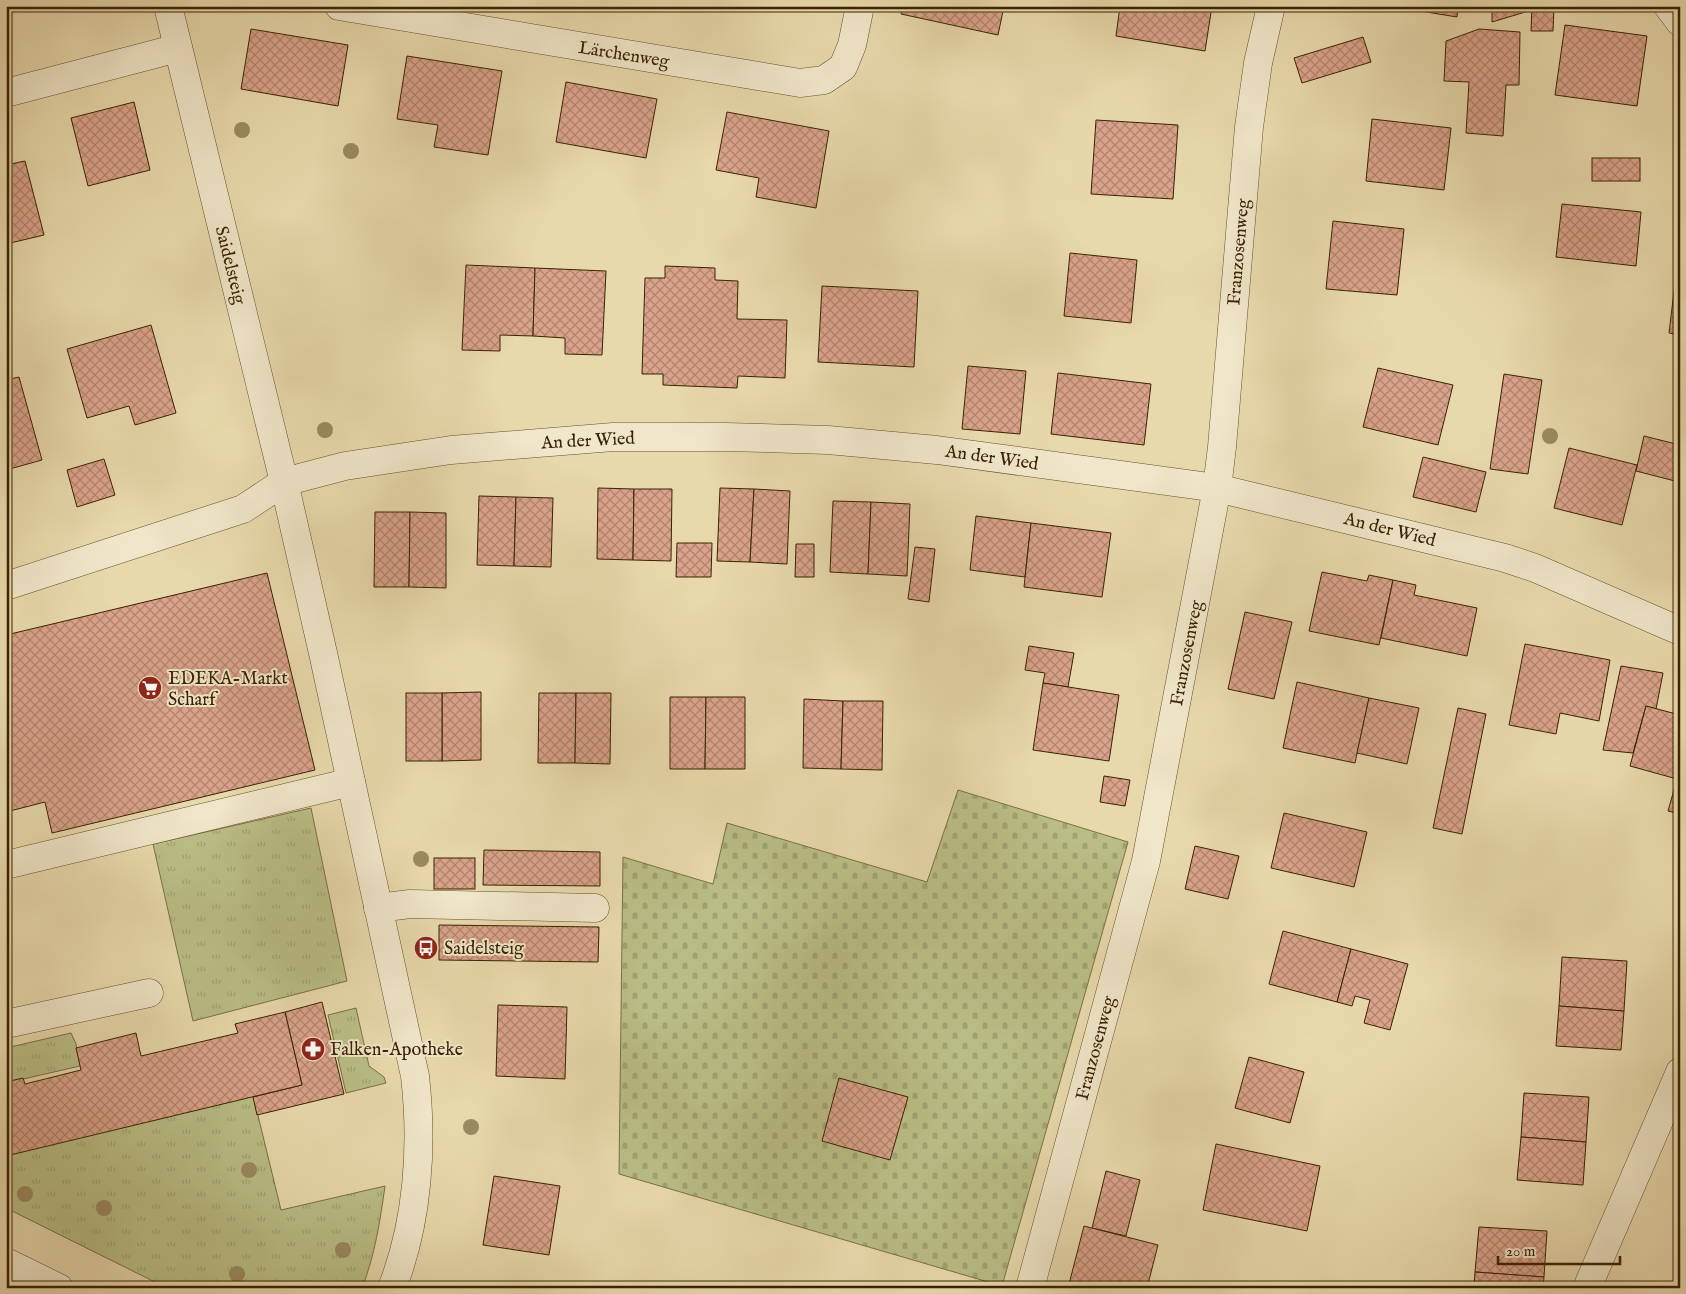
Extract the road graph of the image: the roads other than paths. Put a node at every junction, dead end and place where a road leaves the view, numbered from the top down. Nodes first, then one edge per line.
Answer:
1 (168, 6) edge
2 (339, 6) edge
3 (860, 6) edge
4 (1271, 6) edge
5 (1668, 6) edge
6 (1680, 22) edge
7 (178, 48) junction
8 (6, 94) edge
9 (284, 482) junction
10 (1217, 488) junction
11 (6, 586) edge
12 (1680, 630) edge
13 (351, 782) junction
14 (6, 864) edge
15 (378, 908) junction
16 (595, 908) dead end
17 (149, 993) dead end
18 (6, 1024) edge
19 (1680, 1072) edge
20 (6, 1262) edge
21 (58, 1288) edge
22 (392, 1288) edge
23 (1030, 1288) edge
24 (1587, 1288) edge

1 - 7 street, Saidelsteig
2 - 3 street, Lärchenweg
4 - 10 street, Franzosenweg
5 - 6 street
7 - 8 street
7 - 9 street, Saidelsteig
9 - 10 street, An der Wied
9 - 11 street
9 - 13 street, Saidelsteig
10 - 12 street, An der Wied
10 - 23 street, Franzosenweg
13 - 14 street
13 - 15 street, Saidelsteig
15 - 16 street
15 - 22 street, Saidelsteig
17 - 18 street
19 - 24 street
20 - 21 street

